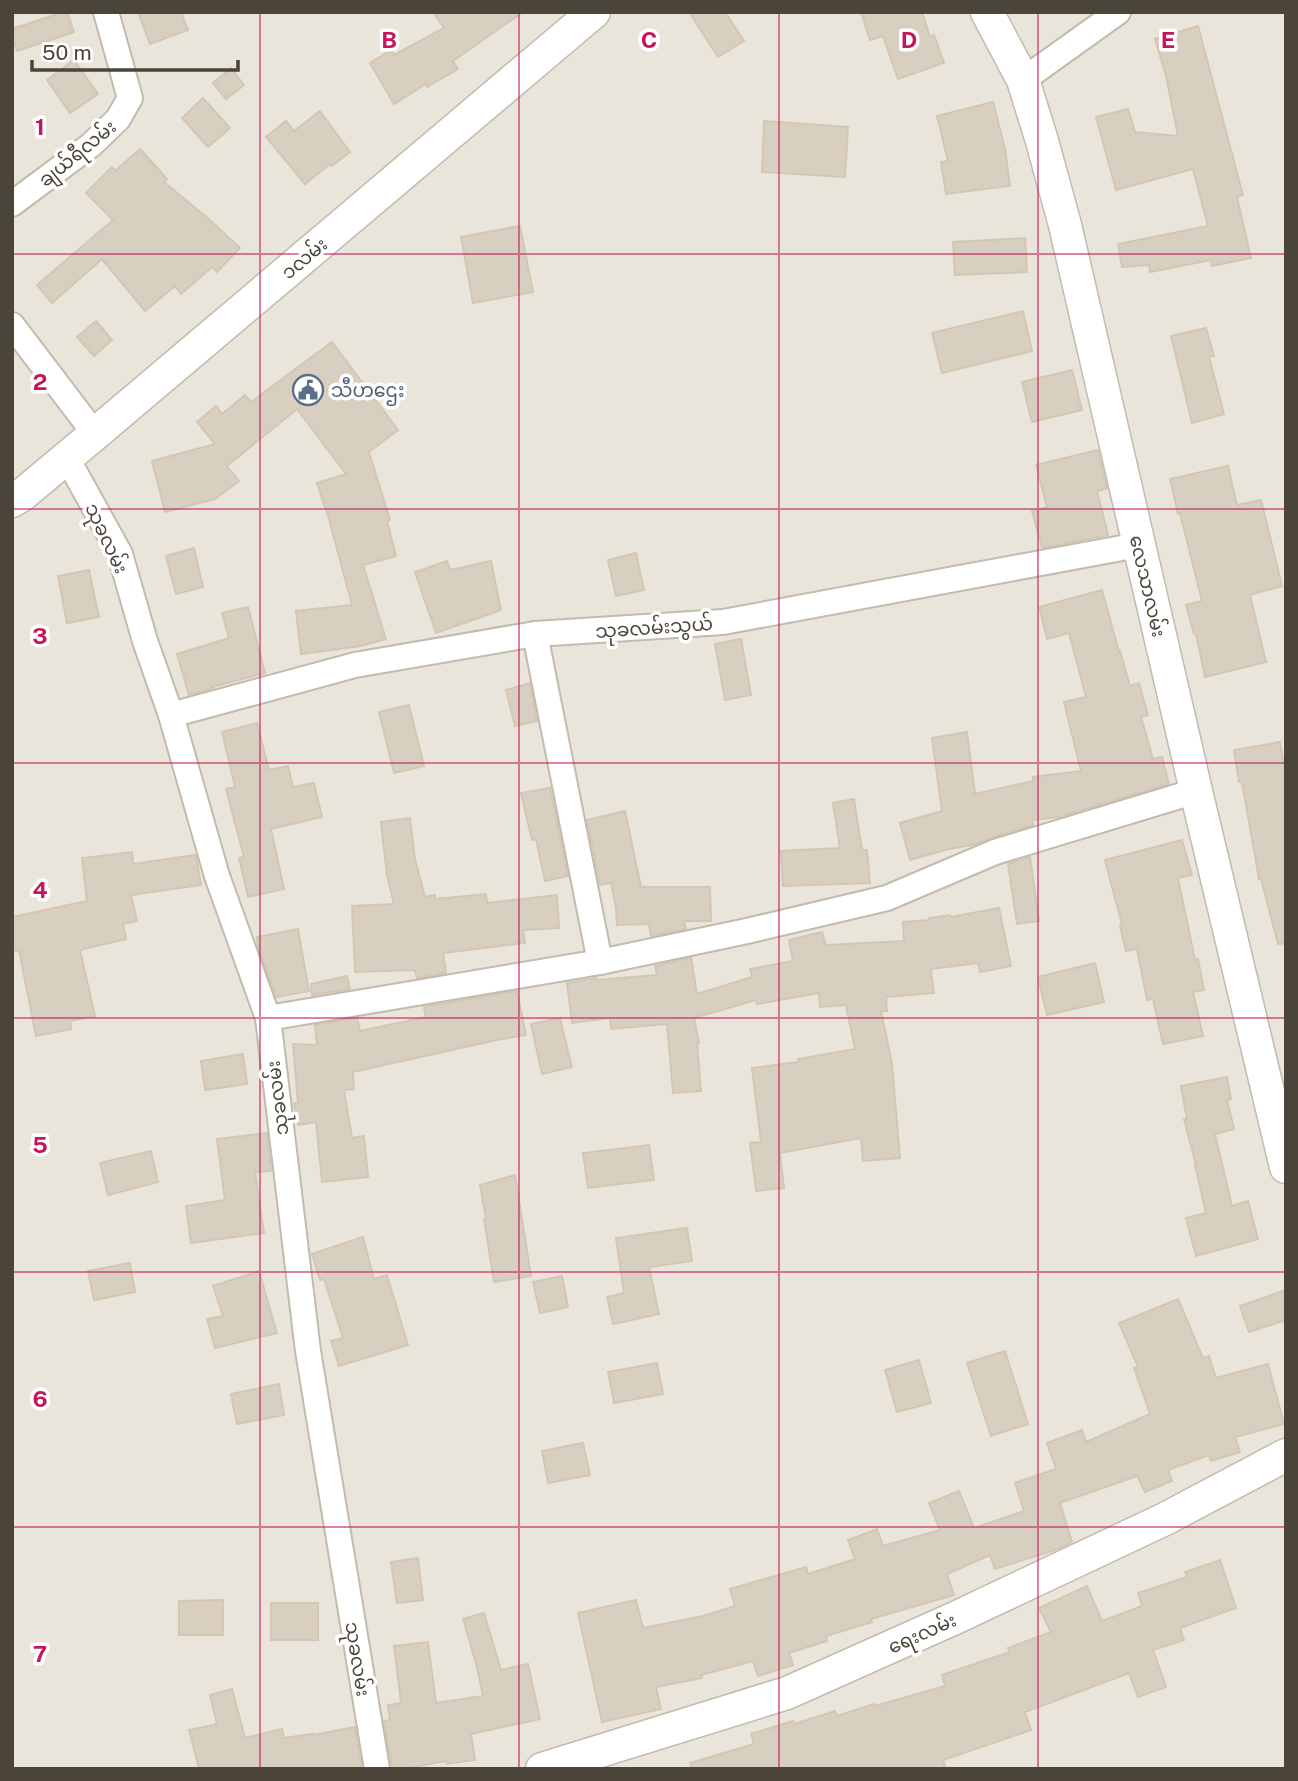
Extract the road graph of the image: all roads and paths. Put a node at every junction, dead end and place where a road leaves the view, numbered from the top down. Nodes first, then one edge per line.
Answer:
1 (106, 12) edge
2 (594, 12) edge
3 (987, 12) edge
4 (1118, 12) edge
5 (1023, 80) junction
6 (12, 204) edge
7 (12, 326) edge
8 (95, 434) junction
9 (67, 458) junction
10 (12, 501) edge
11 (1138, 545) junction
12 (536, 634) junction
13 (171, 715) junction
14 (1196, 791) junction
15 (600, 962) junction
16 (268, 1018) junction
17 (1286, 1167) edge
18 (1286, 1455) edge
19 (377, 1769) edge
20 (542, 1769) edge

1 - 6 street, ချယ်ရီလမ်း
2 - 8 street, ၁လမ်း
3 - 5 street, လေသာလမ်း
4 - 5 street
5 - 11 street, လေသာလမ်း
7 - 8 street
8 - 9 street, ၁လမ်း
9 - 10 street, ၁လမ်း
9 - 13 street, သုခလမ်း
11 - 12 street, သုခလမ်းသွယ်
11 - 14 street, လေသာလမ်း
12 - 13 street, သုခလမ်းသွယ်
12 - 15 street
13 - 16 street, သုခလမ်း
14 - 15 street
14 - 17 street, လေသာလမ်း
15 - 16 street
16 - 19 street, သုခလမ်း
18 - 20 street, ရေးလမ်း

